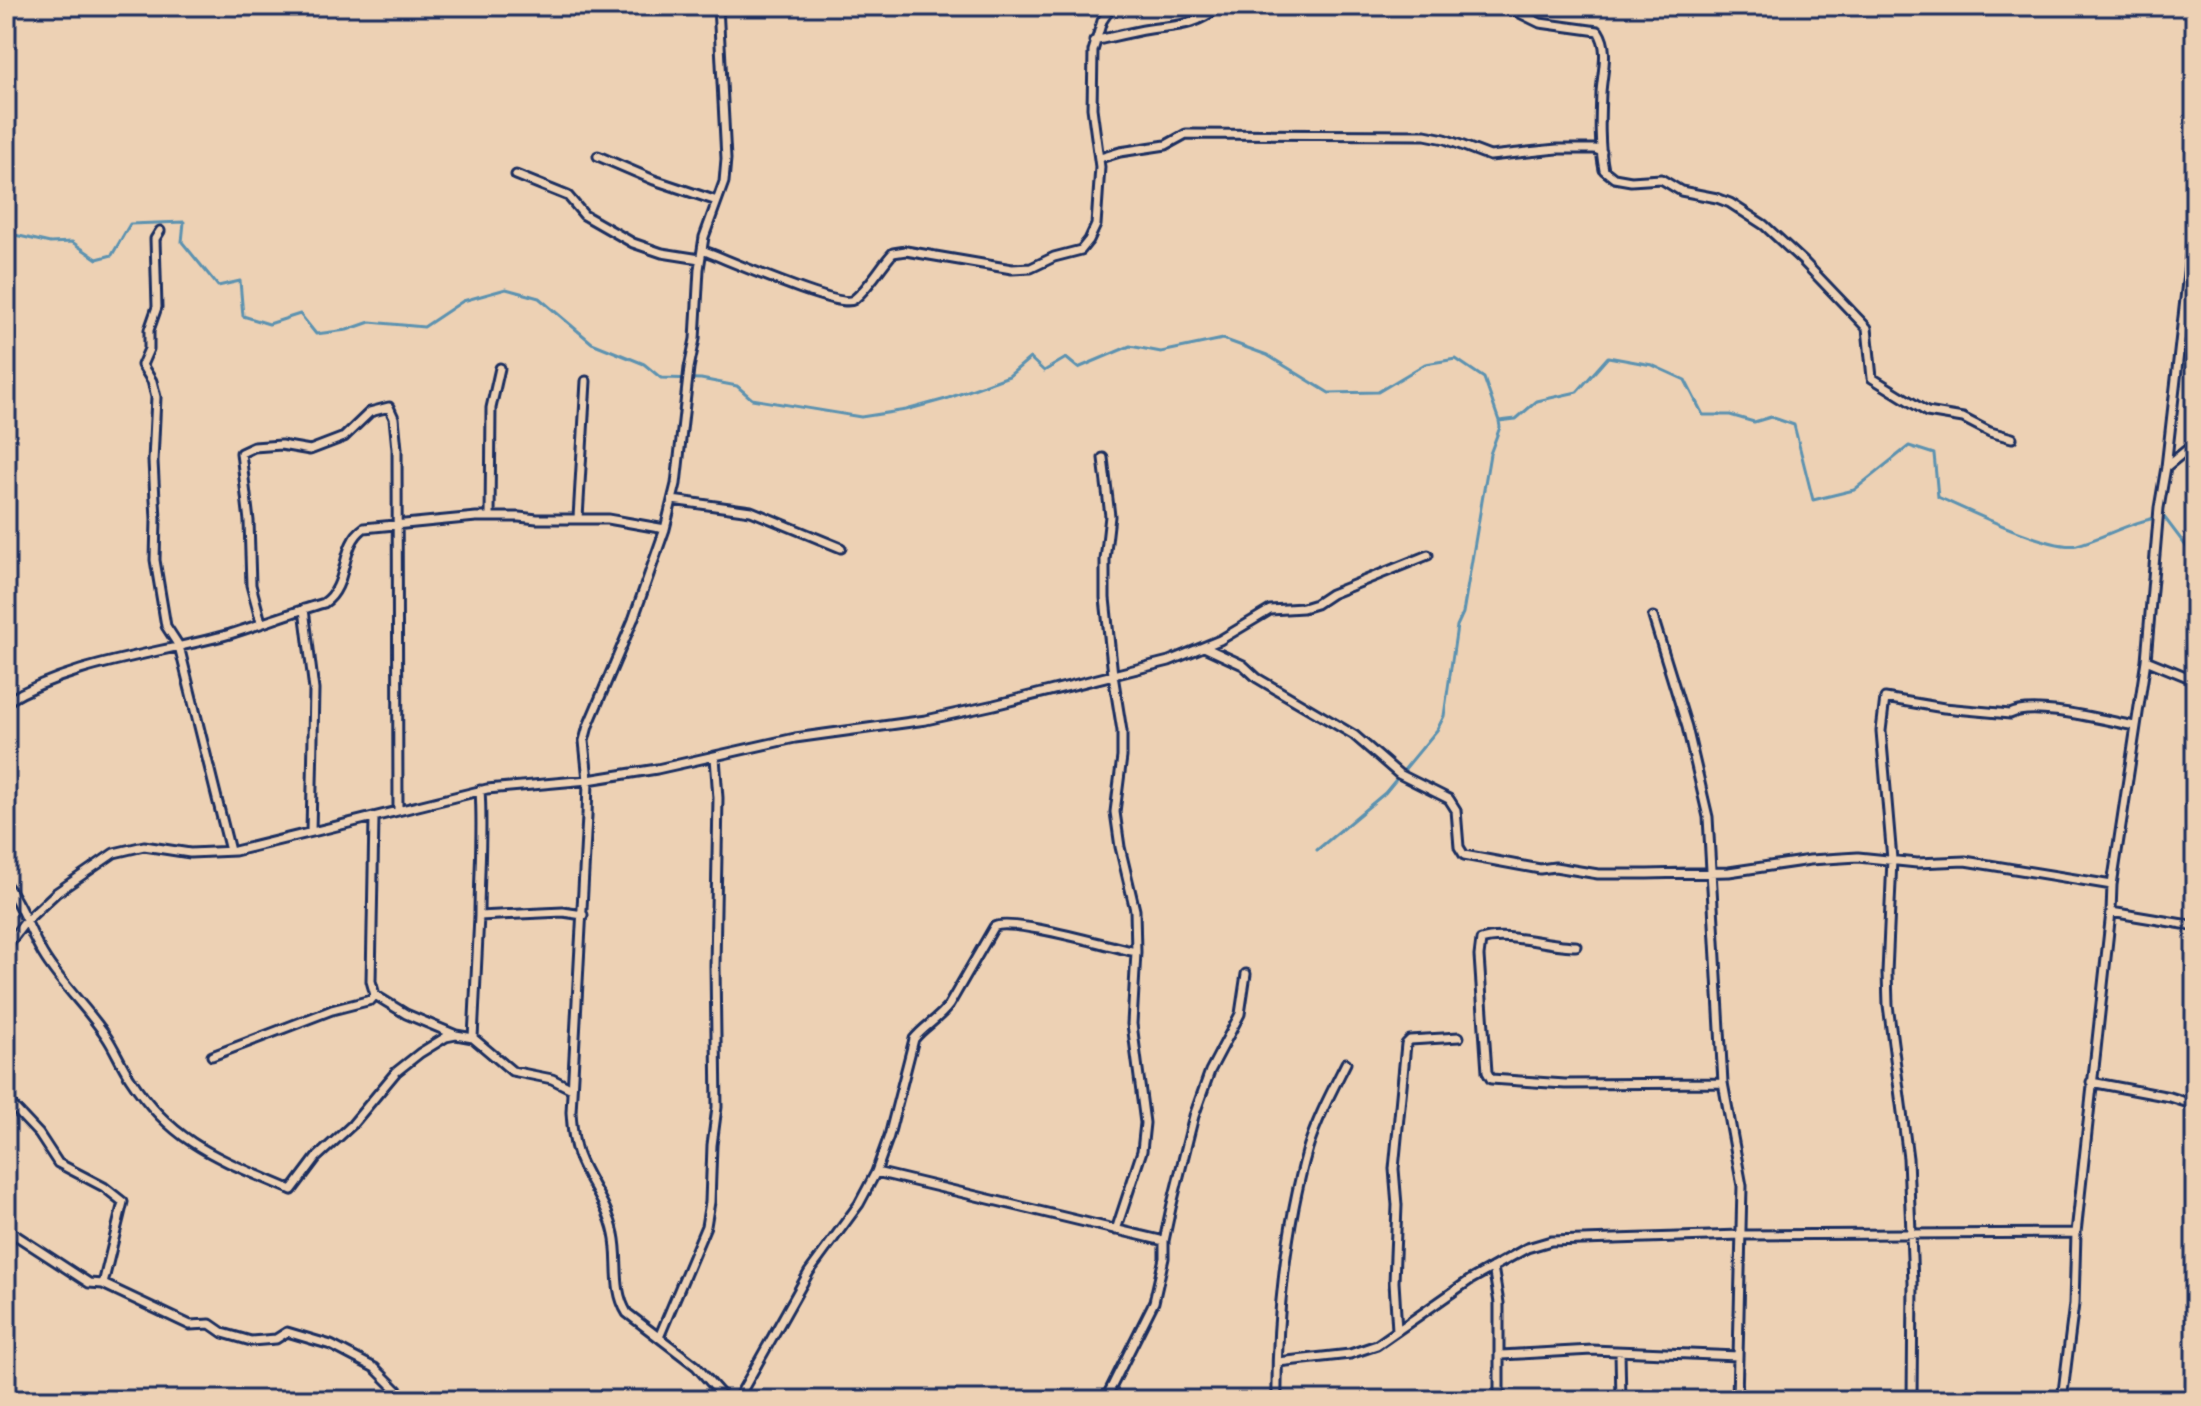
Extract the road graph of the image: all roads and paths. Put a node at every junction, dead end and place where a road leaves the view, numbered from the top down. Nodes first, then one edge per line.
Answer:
1 (718, 6) edge
2 (1112, 6) edge
3 (1220, 6) edge
4 (1505, 6) edge
5 (1094, 41) junction
6 (1602, 152) junction
7 (598, 156) dead end
8 (1100, 158) junction
9 (516, 175) dead end
10 (717, 201) junction
11 (2195, 211) edge
12 (160, 231) dead end
13 (702, 250) junction
14 (700, 259) junction
15 (500, 368) dead end
16 (586, 381) dead end
17 (2012, 438) dead end
18 (2195, 443) edge
19 (1103, 458) dead end
20 (2166, 467) junction
21 (672, 500) junction
22 (490, 517) junction
23 (578, 518) junction
24 (396, 524) junction
25 (665, 529) junction
26 (841, 548) dead end
27 (1428, 555) dead end
28 (304, 609) junction
29 (1653, 617) dead end
30 (261, 622) junction
31 (179, 646) junction
32 (1204, 647) junction
33 (2146, 660) junction
34 (1113, 675) junction
35 (2195, 680) edge
36 (6, 702) edge
37 (2135, 726) junction
38 (715, 757) junction
39 (588, 780) junction
40 (480, 790) junction
41 (398, 811) junction
42 (374, 818) junction
43 (6, 829) edge
44 (311, 832) junction
45 (6, 844) edge
46 (230, 851) junction
47 (1892, 859) junction
48 (1711, 873) junction
49 (6, 885) edge
50 (2112, 885) junction
51 (2111, 912) junction
52 (583, 915) junction
53 (479, 916) junction
54 (26, 921) junction
55 (2195, 926) edge
56 (1576, 946) dead end
57 (6, 947) edge
58 (1136, 952) junction
59 (1246, 974) dead end
60 (375, 995) junction
61 (456, 1035) junction
62 (1459, 1037) dead end
63 (473, 1038) junction
64 (212, 1056) dead end
65 (1346, 1063) dead end
66 (2091, 1082) junction
67 (1723, 1083) junction
68 (572, 1089) junction
69 (6, 1099) edge
70 (2195, 1105) edge
71 (876, 1172) junction
72 (6, 1229) edge
73 (1116, 1230) junction
74 (2076, 1233) junction
75 (1741, 1235) junction
76 (1909, 1236) junction
77 (1164, 1241) junction
78 (1493, 1267) junction
79 (103, 1284) junction
80 (1397, 1330) junction
81 (660, 1335) junction
82 (1620, 1352) junction
83 (1501, 1355) junction
84 (1738, 1356) junction
85 (1278, 1362) junction
86 (407, 1400) edge
87 (726, 1400) edge
88 (737, 1400) edge
89 (1105, 1400) edge
90 (1277, 1400) edge
91 (1499, 1400) edge
92 (1621, 1400) edge
93 (1737, 1400) edge
94 (1912, 1400) edge
95 (2062, 1400) edge

1 - 10 street
2 - 5 street
3 - 5 street
4 - 6 street
5 - 8 street
6 - 8 street
6 - 17 street
7 - 10 street
8 - 13 street
9 - 14 street
10 - 13 street
11 - 20 street
12 - 31 street
13 - 14 street
14 - 21 street
15 - 22 street
16 - 23 street
18 - 20 street
19 - 34 street
20 - 33 street
21 - 25 street
21 - 26 street
22 - 23 street
22 - 24 street
23 - 25 street
24 - 28 street
24 - 30 street
24 - 41 street
25 - 39 street
27 - 32 street
28 - 30 street
28 - 44 street
29 - 48 street
30 - 31 street
31 - 36 street
31 - 46 street
32 - 34 street
32 - 48 street
33 - 35 street
33 - 37 street
34 - 38 street
34 - 58 street
37 - 47 street
37 - 50 street
38 - 39 street
38 - 81 street
39 - 40 street
39 - 52 street
40 - 41 street
40 - 53 street
41 - 42 street
42 - 44 street
42 - 60 street
43 - 45 street
44 - 46 street
46 - 54 street
47 - 48 street
47 - 50 street
47 - 76 street
48 - 67 street
49 - 54 street
50 - 51 street
51 - 55 street
51 - 66 street
52 - 53 street
52 - 68 street
53 - 63 street
54 - 57 street
54 - 61 street
56 - 67 street
58 - 71 street
58 - 73 street
59 - 77 street
60 - 61 street
60 - 64 street
61 - 63 street
62 - 80 street
63 - 68 street
65 - 85 street
66 - 70 street
66 - 74 street
67 - 75 street
68 - 81 street
69 - 79 street
71 - 73 street
71 - 88 street
72 - 79 street
73 - 77 street
74 - 76 street
74 - 95 street
75 - 76 street
75 - 78 street
75 - 84 street
76 - 94 street
77 - 89 street
78 - 80 street
78 - 83 street
79 - 86 street
80 - 85 street
81 - 87 street
82 - 83 street
82 - 84 street
82 - 92 street
83 - 91 street
84 - 93 street
85 - 90 street

